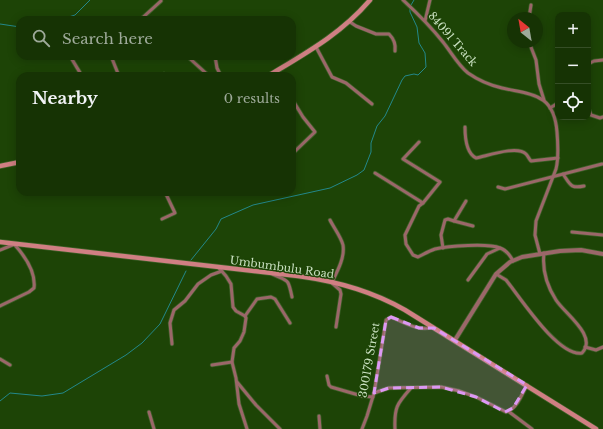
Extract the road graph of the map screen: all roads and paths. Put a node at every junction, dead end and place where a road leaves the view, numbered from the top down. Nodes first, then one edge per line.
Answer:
1 (370, 0) edge
2 (403, 0) edge
3 (430, 0) edge
4 (162, 1) edge
5 (531, 6) dead end
6 (530, 12) edge
7 (145, 16) edge
8 (425, 21) junction
9 (350, 22) junction
10 (316, 47) junction
11 (531, 48) edge
12 (395, 51) dead end
13 (296, 59) edge
14 (72, 60) edge
15 (113, 60) edge
16 (191, 60) edge
17 (216, 60) edge
18 (294, 60) edge
19 (603, 60) edge
20 (591, 62) edge
21 (276, 71) edge
22 (80, 72) edge
23 (117, 72) edge
24 (205, 72) edge
25 (219, 72) edge
26 (544, 101) junction
27 (372, 104) dead end
28 (555, 105) edge
29 (296, 106) edge
30 (550, 108) junction
31 (591, 115) edge
32 (603, 117) edge
33 (465, 127) dead end
34 (419, 142) dead end
35 (296, 150) edge
36 (558, 158) junction
37 (16, 163) edge
38 (602, 164) dead end
39 (0, 166) edge
40 (374, 173) dead end
41 (563, 174) junction
42 (554, 176) junction
43 (584, 186) dead end
44 (498, 187) dead end
45 (167, 196) edge
46 (466, 201) dead end
47 (423, 203) junction
48 (162, 219) dead end
49 (330, 220) dead end
50 (454, 220) junction
51 (473, 226) dead end
52 (572, 232) dead end
53 (603, 235) edge
54 (0, 242) edge
55 (15, 244) junction
56 (443, 248) junction
57 (502, 249) junction
58 (0, 250) edge
59 (542, 254) junction
60 (603, 254) edge
61 (513, 261) junction
62 (218, 267) junction
63 (222, 271) junction
64 (268, 273) junction
65 (496, 274) junction
66 (468, 280) dead end
67 (332, 282) junction
68 (292, 297) dead end
69 (0, 306) edge
70 (245, 316) junction
71 (290, 323) dead end
72 (336, 327) dead end
73 (433, 327) junction
74 (454, 340) junction
75 (172, 344) dead end
76 (585, 347) junction
77 (603, 347) edge
78 (0, 359) edge
79 (232, 362) junction
80 (10, 365) dead end
81 (212, 365) dead end
82 (327, 376) dead end
83 (237, 382) junction
84 (527, 385) junction
85 (412, 388) junction
86 (373, 395) junction
87 (508, 411) junction
88 (149, 412) dead end
89 (319, 416) dead end
90 (364, 428) edge
91 (154, 429) edge
92 (247, 429) edge
93 (280, 429) edge
94 (320, 429) edge
95 (395, 429) edge
96 (532, 429) edge
97 (596, 429) edge

1 - 9 main road
2 - 8 street, 84091 Track
3 - 8 street
4 - 7 street
5 - 6 street
8 - 26 street, 84091 Track
9 - 10 main road
9 - 12 street
10 - 13 main road
10 - 27 street
11 - 26 street
14 - 22 street
15 - 23 street
16 - 24 street
17 - 25 street
18 - 21 main road
19 - 20 street
26 - 30 street, 84091 Track
28 - 30 street
29 - 35 street
30 - 36 street, 84091 Track
31 - 32 street
33 - 36 street
34 - 47 street
36 - 42 street, 84091 Track
37 - 39 main road
38 - 41 street
40 - 47 street
41 - 42 street
41 - 43 street
42 - 44 street
42 - 59 street, 84091 Track
45 - 48 street
46 - 50 street
47 - 56 street
49 - 67 street
50 - 51 street
50 - 56 street
52 - 53 street
54 - 55 main road, Umbumbulu Road
55 - 58 street
55 - 62 main road, Umbumbulu Road
55 - 69 street
56 - 57 street
57 - 61 street
57 - 66 street
59 - 60 street
59 - 61 street
59 - 76 street, 84091 Track
61 - 65 street
62 - 63 street
62 - 64 main road, Umbumbulu Road
63 - 70 street
63 - 75 street
64 - 67 main road, Umbumbulu Road
64 - 68 street
65 - 74 street
65 - 76 street
67 - 72 street
67 - 73 main road, Umbumbulu Road
70 - 71 street
70 - 79 street
73 - 74 main road, Umbumbulu Road
73 - 86 street, 300179 Street
74 - 84 main road, Umbumbulu Road
76 - 77 street
78 - 80 street
79 - 81 street
79 - 83 street
82 - 86 street
83 - 92 street
83 - 93 street
84 - 87 street
84 - 97 main road, Umbumbulu Road
85 - 86 street
85 - 87 street
85 - 95 street
86 - 90 street, 300179 Street
87 - 96 street
88 - 91 street
89 - 94 street

